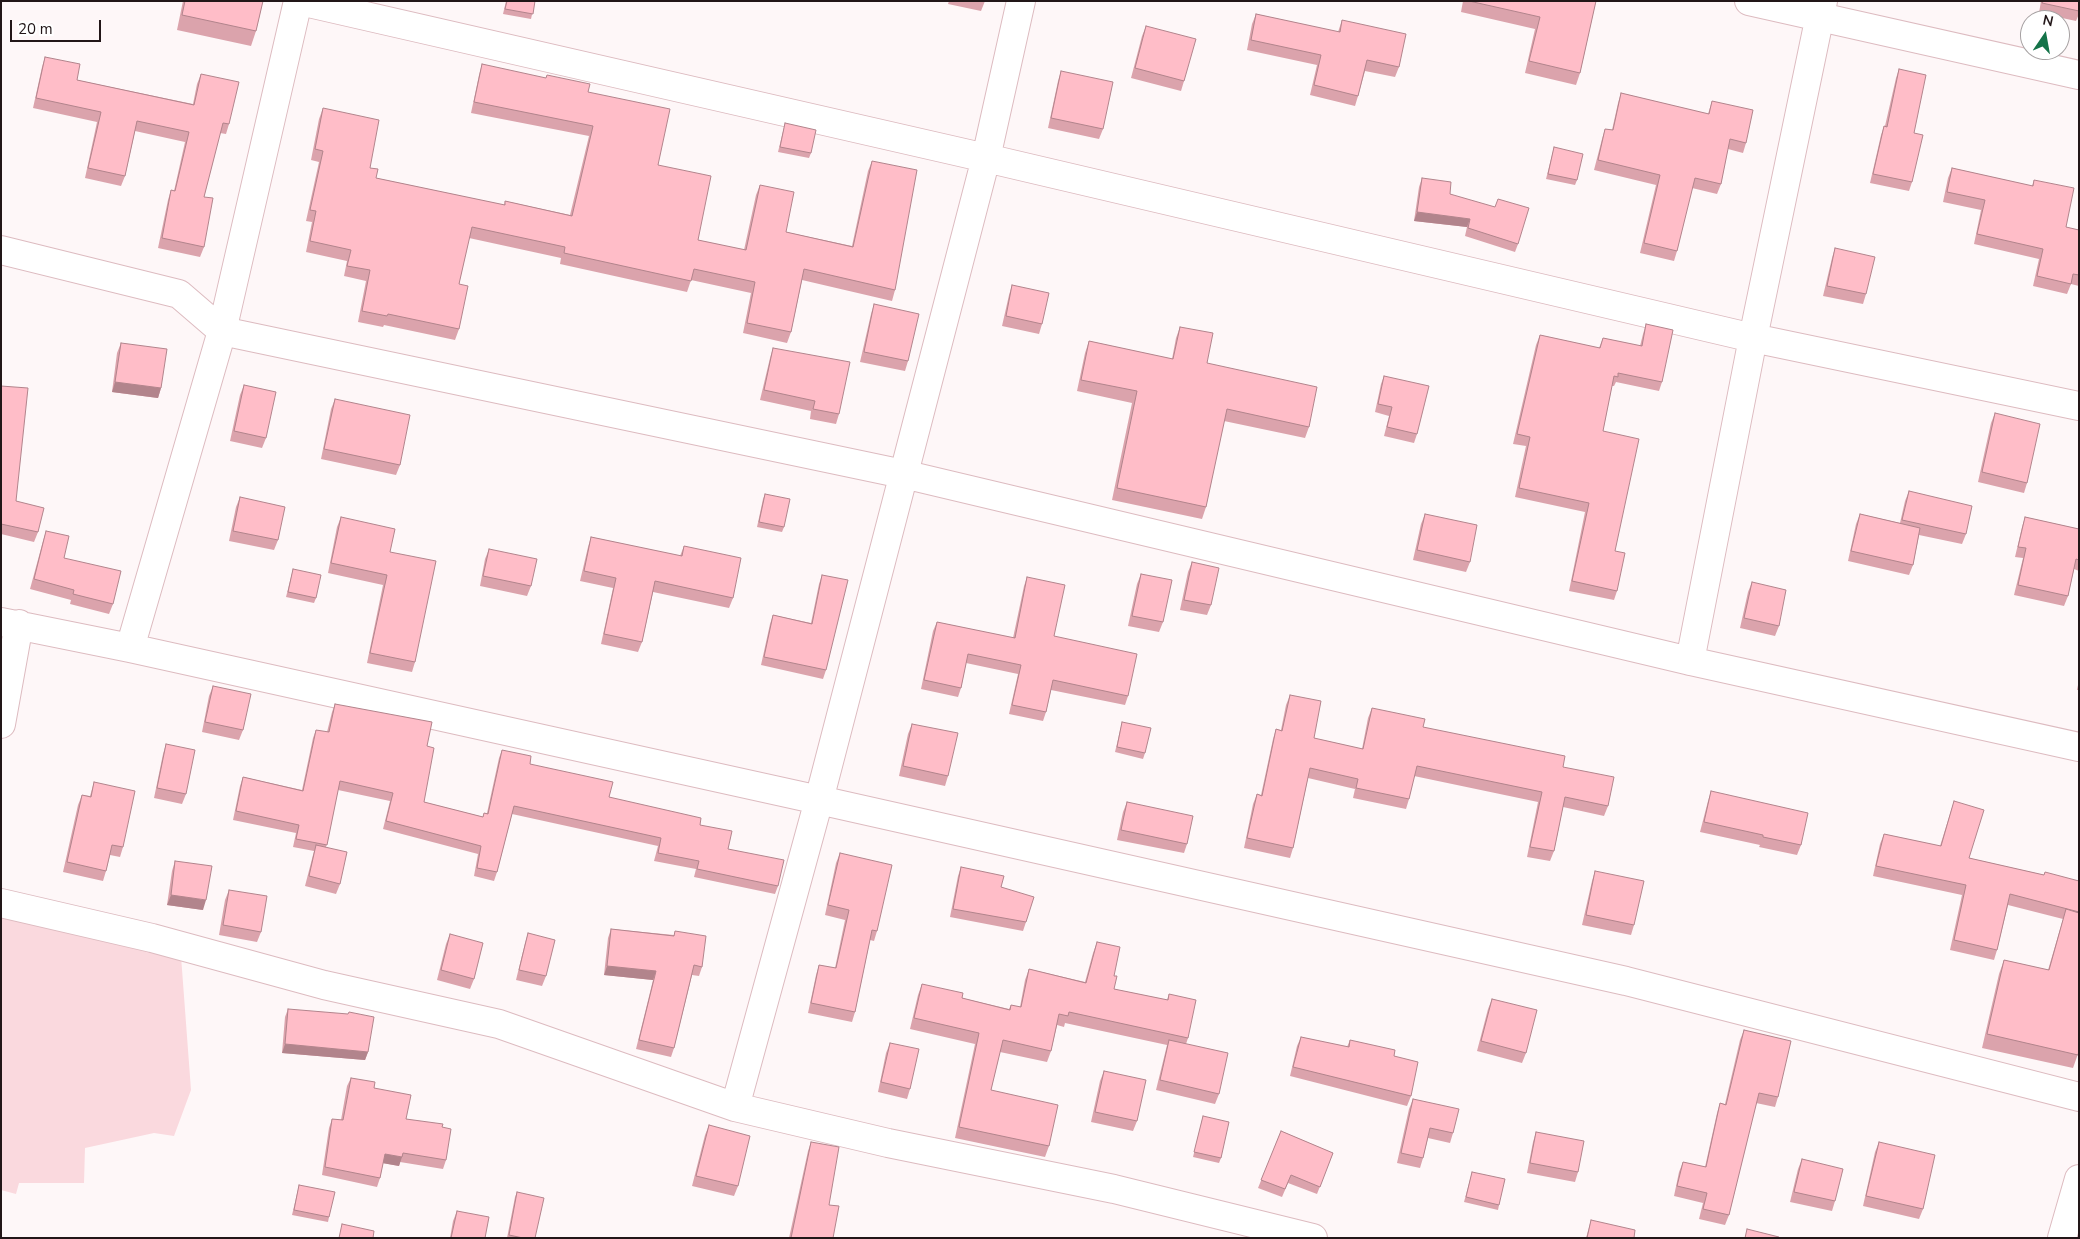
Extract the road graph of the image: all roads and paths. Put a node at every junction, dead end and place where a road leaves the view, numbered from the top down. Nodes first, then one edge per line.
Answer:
1 (299, 1) edge
2 (1021, 1) edge
3 (1749, 1) edge
4 (1822, 10) edge
5 (2079, 76) edge
6 (986, 158) junction
7 (1, 250) edge
8 (222, 331) junction
9 (1754, 338) junction
10 (2079, 406) edge
11 (903, 474) junction
12 (10, 623) edge
13 (130, 648) junction
14 (1690, 661) junction
15 (1, 724) edge
16 (2079, 747) edge
17 (819, 800) junction
18 (1, 903) edge
19 (2079, 1097) edge
20 (735, 1107) junction
21 (2079, 1179) edge
22 (1313, 1238) edge
23 (2062, 1238) edge

1 - 6 street
1 - 8 street
2 - 6 street
3 - 4 street
4 - 5 street
4 - 9 street
6 - 9 street
6 - 11 street
7 - 8 street
8 - 11 street
8 - 13 street
9 - 10 street
9 - 14 street
11 - 14 street
11 - 17 street
12 - 13 street
12 - 15 street
13 - 17 street
14 - 16 street
17 - 19 street
17 - 20 street
18 - 20 street
20 - 22 street
21 - 23 street

